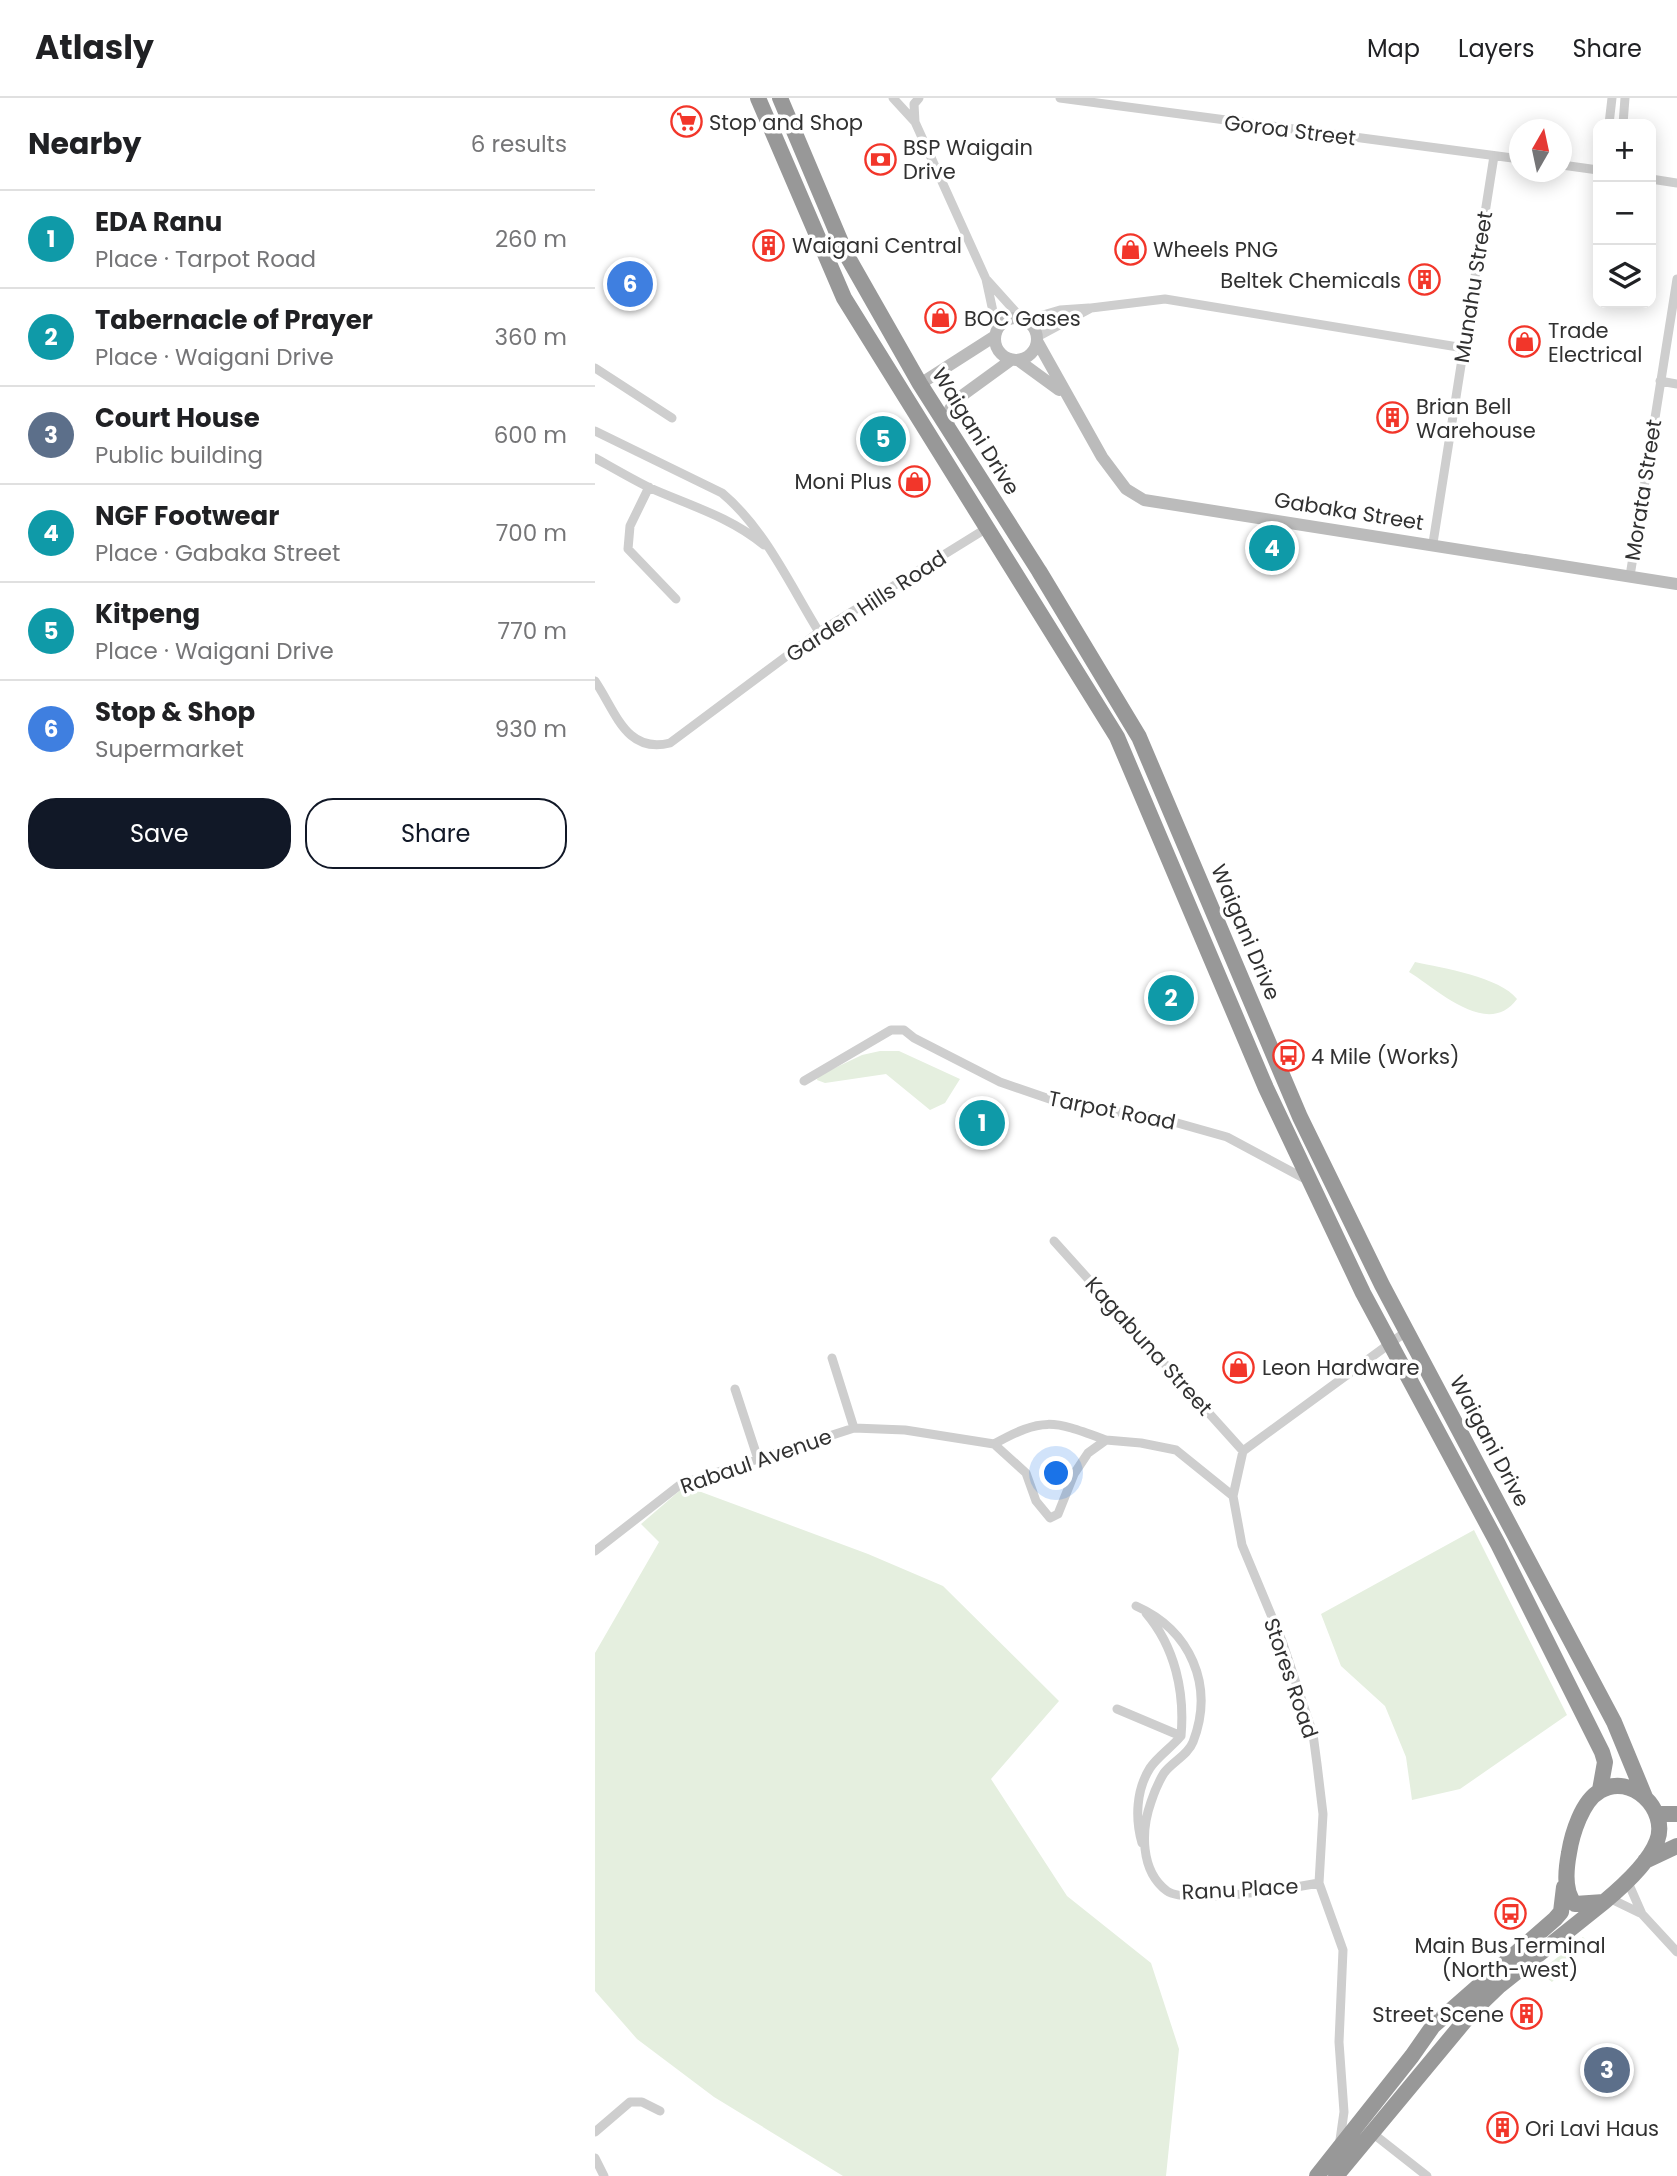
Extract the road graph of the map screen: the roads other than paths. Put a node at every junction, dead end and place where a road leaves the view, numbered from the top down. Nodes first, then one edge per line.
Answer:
1 (755, 98) edge
2 (781, 98) edge
3 (893, 98) edge
4 (919, 98) edge
5 (1060, 98) edge
6 (1612, 98) edge
7 (1625, 98) edge
8 (1610, 119) edge
9 (1623, 119) edge
10 (915, 122) junction
11 (1494, 156) junction
12 (1509, 158) edge
13 (1572, 166) edge
14 (1593, 169) edge
15 (1656, 179) edge
16 (1677, 183) edge
17 (986, 279) junction
18 (1677, 279) edge
19 (1091, 308) junction
20 (1024, 320) junction
21 (996, 333) junction
22 (1037, 339) junction
23 (1464, 348) junction
24 (1015, 360) junction
25 (595, 368) edge
26 (1660, 381) junction
27 (920, 384) junction
28 (1677, 384) edge
29 (1067, 397) junction
30 (671, 418) dead end
31 (948, 428) junction
32 (595, 431) edge
33 (595, 458) edge
34 (951, 472) junction
35 (649, 487) junction
36 (987, 528) junction
37 (1433, 543) junction
38 (767, 548) junction
39 (1039, 571) junction
40 (1630, 576) junction
41 (1677, 584) edge
42 (676, 600) dead end
43 (818, 632) junction
44 (1074, 663) junction
45 (1101, 674) junction
46 (595, 681) edge
47 (1130, 764) junction
48 (1265, 1031) junction
49 (804, 1081) dead end
50 (1294, 1146) junction
51 (1311, 1182) junction
52 (1054, 1241) dead end
53 (1407, 1331) junction
54 (1388, 1344) junction
55 (832, 1358) dead end
56 (735, 1389) dead end
57 (854, 1428) junction
58 (1106, 1440) junction
59 (994, 1444) junction
60 (1244, 1451) junction
61 (758, 1459) junction
62 (1233, 1496) junction
63 (595, 1551) edge
64 (1117, 1709) dead end
65 (1181, 1736) junction
66 (1600, 1790) junction
67 (1645, 1797) junction
68 (1657, 1814) junction
69 (1677, 1814) edge
70 (1677, 1846) edge
71 (1144, 1850) junction
72 (1643, 1862) junction
73 (1565, 1873) junction
74 (1627, 1879) junction
75 (1319, 1883) junction
76 (1607, 1900) junction
77 (1642, 1914) junction
78 (1677, 1952) edge
79 (660, 2111) dead end
80 (595, 2132) edge
81 (1371, 2132) junction
82 (1337, 2151) junction
83 (595, 2158) edge
84 (604, 2176) edge
85 (1317, 2176) edge
86 (1336, 2176) edge
87 (1427, 2176) edge

1 - 34 highway, Waigani Drive
2 - 27 highway, Waigani Drive
3 - 10 street
4 - 10 street
5 - 11 street, Goroa Street
6 - 8 street
7 - 9 street
10 - 17 street
11 - 12 street, Goroa Street
11 - 23 street, Munahu Street
13 - 14 street
15 - 16 street
17 - 20 street
17 - 21 street
18 - 26 street, Morata Street
19 - 20 street
19 - 22 street
19 - 23 street
20 - 21 street
20 - 22 street
21 - 24 street
21 - 27 street
22 - 24 street
22 - 29 street, Gabaka Street
23 - 37 street, Munahu Street
24 - 29 street, Gabaka Street
24 - 31 street
25 - 30 street
26 - 28 street
26 - 40 street, Morata Street
27 - 31 highway, Waigani Drive
27 - 34 highway
29 - 37 street, Gabaka Street
31 - 39 highway, Waigani Drive
32 - 38 street
33 - 35 street
34 - 36 highway, Waigani Drive
35 - 38 street
35 - 42 street
36 - 43 street, Garden Hills Road
36 - 44 highway, Waigani Drive
37 - 40 street, Gabaka Street
38 - 43 street
39 - 44 highway
39 - 45 highway, Waigani Drive
40 - 41 street, Gabaka Street
43 - 46 street, Garden Hills Road
44 - 47 highway, Waigani Drive
45 - 47 highway
45 - 48 highway, Waigani Drive
47 - 50 highway, Waigani Drive
48 - 50 highway
48 - 53 highway, Waigani Drive
49 - 51 street, Tarpot Road
50 - 51 highway, Waigani Drive
51 - 54 highway, Waigani Drive
52 - 60 street, Kagabuna Street
53 - 54 street
53 - 67 highway, Waigani Drive
54 - 60 street
54 - 66 highway, Waigani Drive
55 - 57 street
56 - 61 street
57 - 59 street
57 - 61 street, Rabaul Avenue
58 - 59 street
58 - 59 street
58 - 62 street
60 - 62 street, Stores Road
61 - 63 street, Rabaul Avenue
62 - 75 street, Stores Road
64 - 65 street
65 - 71 street, Ranu Place
65 - 71 street
66 - 67 highway
66 - 73 highway
67 - 68 highway
68 - 69 highway
68 - 72 highway
70 - 72 highway
71 - 75 street, Ranu Place
72 - 74 highway
73 - 76 highway
73 - 82 highway
74 - 76 highway
74 - 77 street
75 - 82 street, Stores Road
76 - 77 street
76 - 81 highway
77 - 78 street
79 - 80 street
81 - 86 highway
81 - 87 street
82 - 85 highway
83 - 84 street

